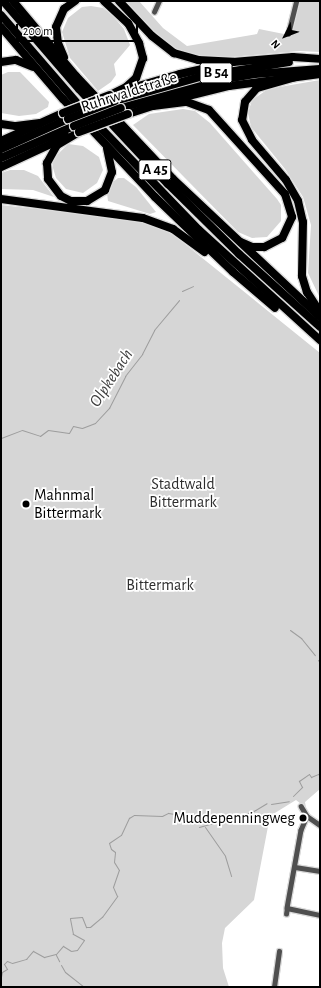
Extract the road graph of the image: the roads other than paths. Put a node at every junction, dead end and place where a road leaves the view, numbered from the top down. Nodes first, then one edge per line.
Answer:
1 (3, 1) edge
2 (13, 1) edge
3 (75, 1) edge
4 (104, 1) edge
5 (119, 1) edge
6 (159, 1) edge
7 (296, 1) edge
8 (154, 12) dead end
9 (1, 15) edge
10 (1, 27) edge
11 (288, 34) dead end
12 (320, 59) edge
13 (1, 62) edge
14 (233, 62) junction
15 (320, 69) edge
16 (320, 74) edge
17 (43, 76) junction
18 (76, 76) junction
19 (296, 77) junction
20 (113, 98) junction
21 (153, 106) junction
22 (68, 119) junction
23 (40, 123) junction
24 (1, 124) edge
25 (79, 132) junction
26 (99, 137) junction
27 (1, 141) edge
28 (1, 149) edge
29 (1, 158) edge
30 (1, 167) edge
31 (1, 199) edge
32 (228, 233) junction
33 (233, 272) junction
34 (320, 313) edge
35 (320, 317) edge
36 (303, 326) junction
37 (320, 327) edge
38 (320, 340) edge
39 (301, 806) dead end
40 (307, 816) junction
41 (320, 826) edge
42 (295, 866) junction
43 (320, 871) edge
44 (287, 908) junction
45 (286, 914) dead end
46 (320, 915) edge
47 (279, 951) dead end
48 (274, 987) edge

1 - 37 highway, A 45
2 - 18 highway
3 - 18 highway
4 - 20 highway
5 - 14 highway
6 - 8 street
7 - 11 street
9 - 36 highway, A 45
10 - 17 highway
12 - 14 highway
12 - 20 highway, B 54
13 - 17 highway
14 - 20 highway
15 - 22 highway, Ruhrwaldstraße / B 54, bridge
16 - 19 highway
17 - 26 highway
18 - 32 highway
19 - 21 highway
19 - 34 highway
20 - 22 highway, bridge
21 - 25 highway, bridge
21 - 32 highway
22 - 23 highway
22 - 28 highway, B 54
22 - 29 highway, Ruhrwaldstraße / B 54
23 - 24 highway
23 - 27 highway
25 - 26 highway
25 - 30 highway
26 - 33 highway
31 - 33 highway
32 - 35 highway
33 - 36 highway
36 - 38 highway, A 45
39 - 40 street
40 - 41 street
40 - 42 street
42 - 43 street
42 - 44 street
44 - 45 street
44 - 46 street
47 - 48 street

